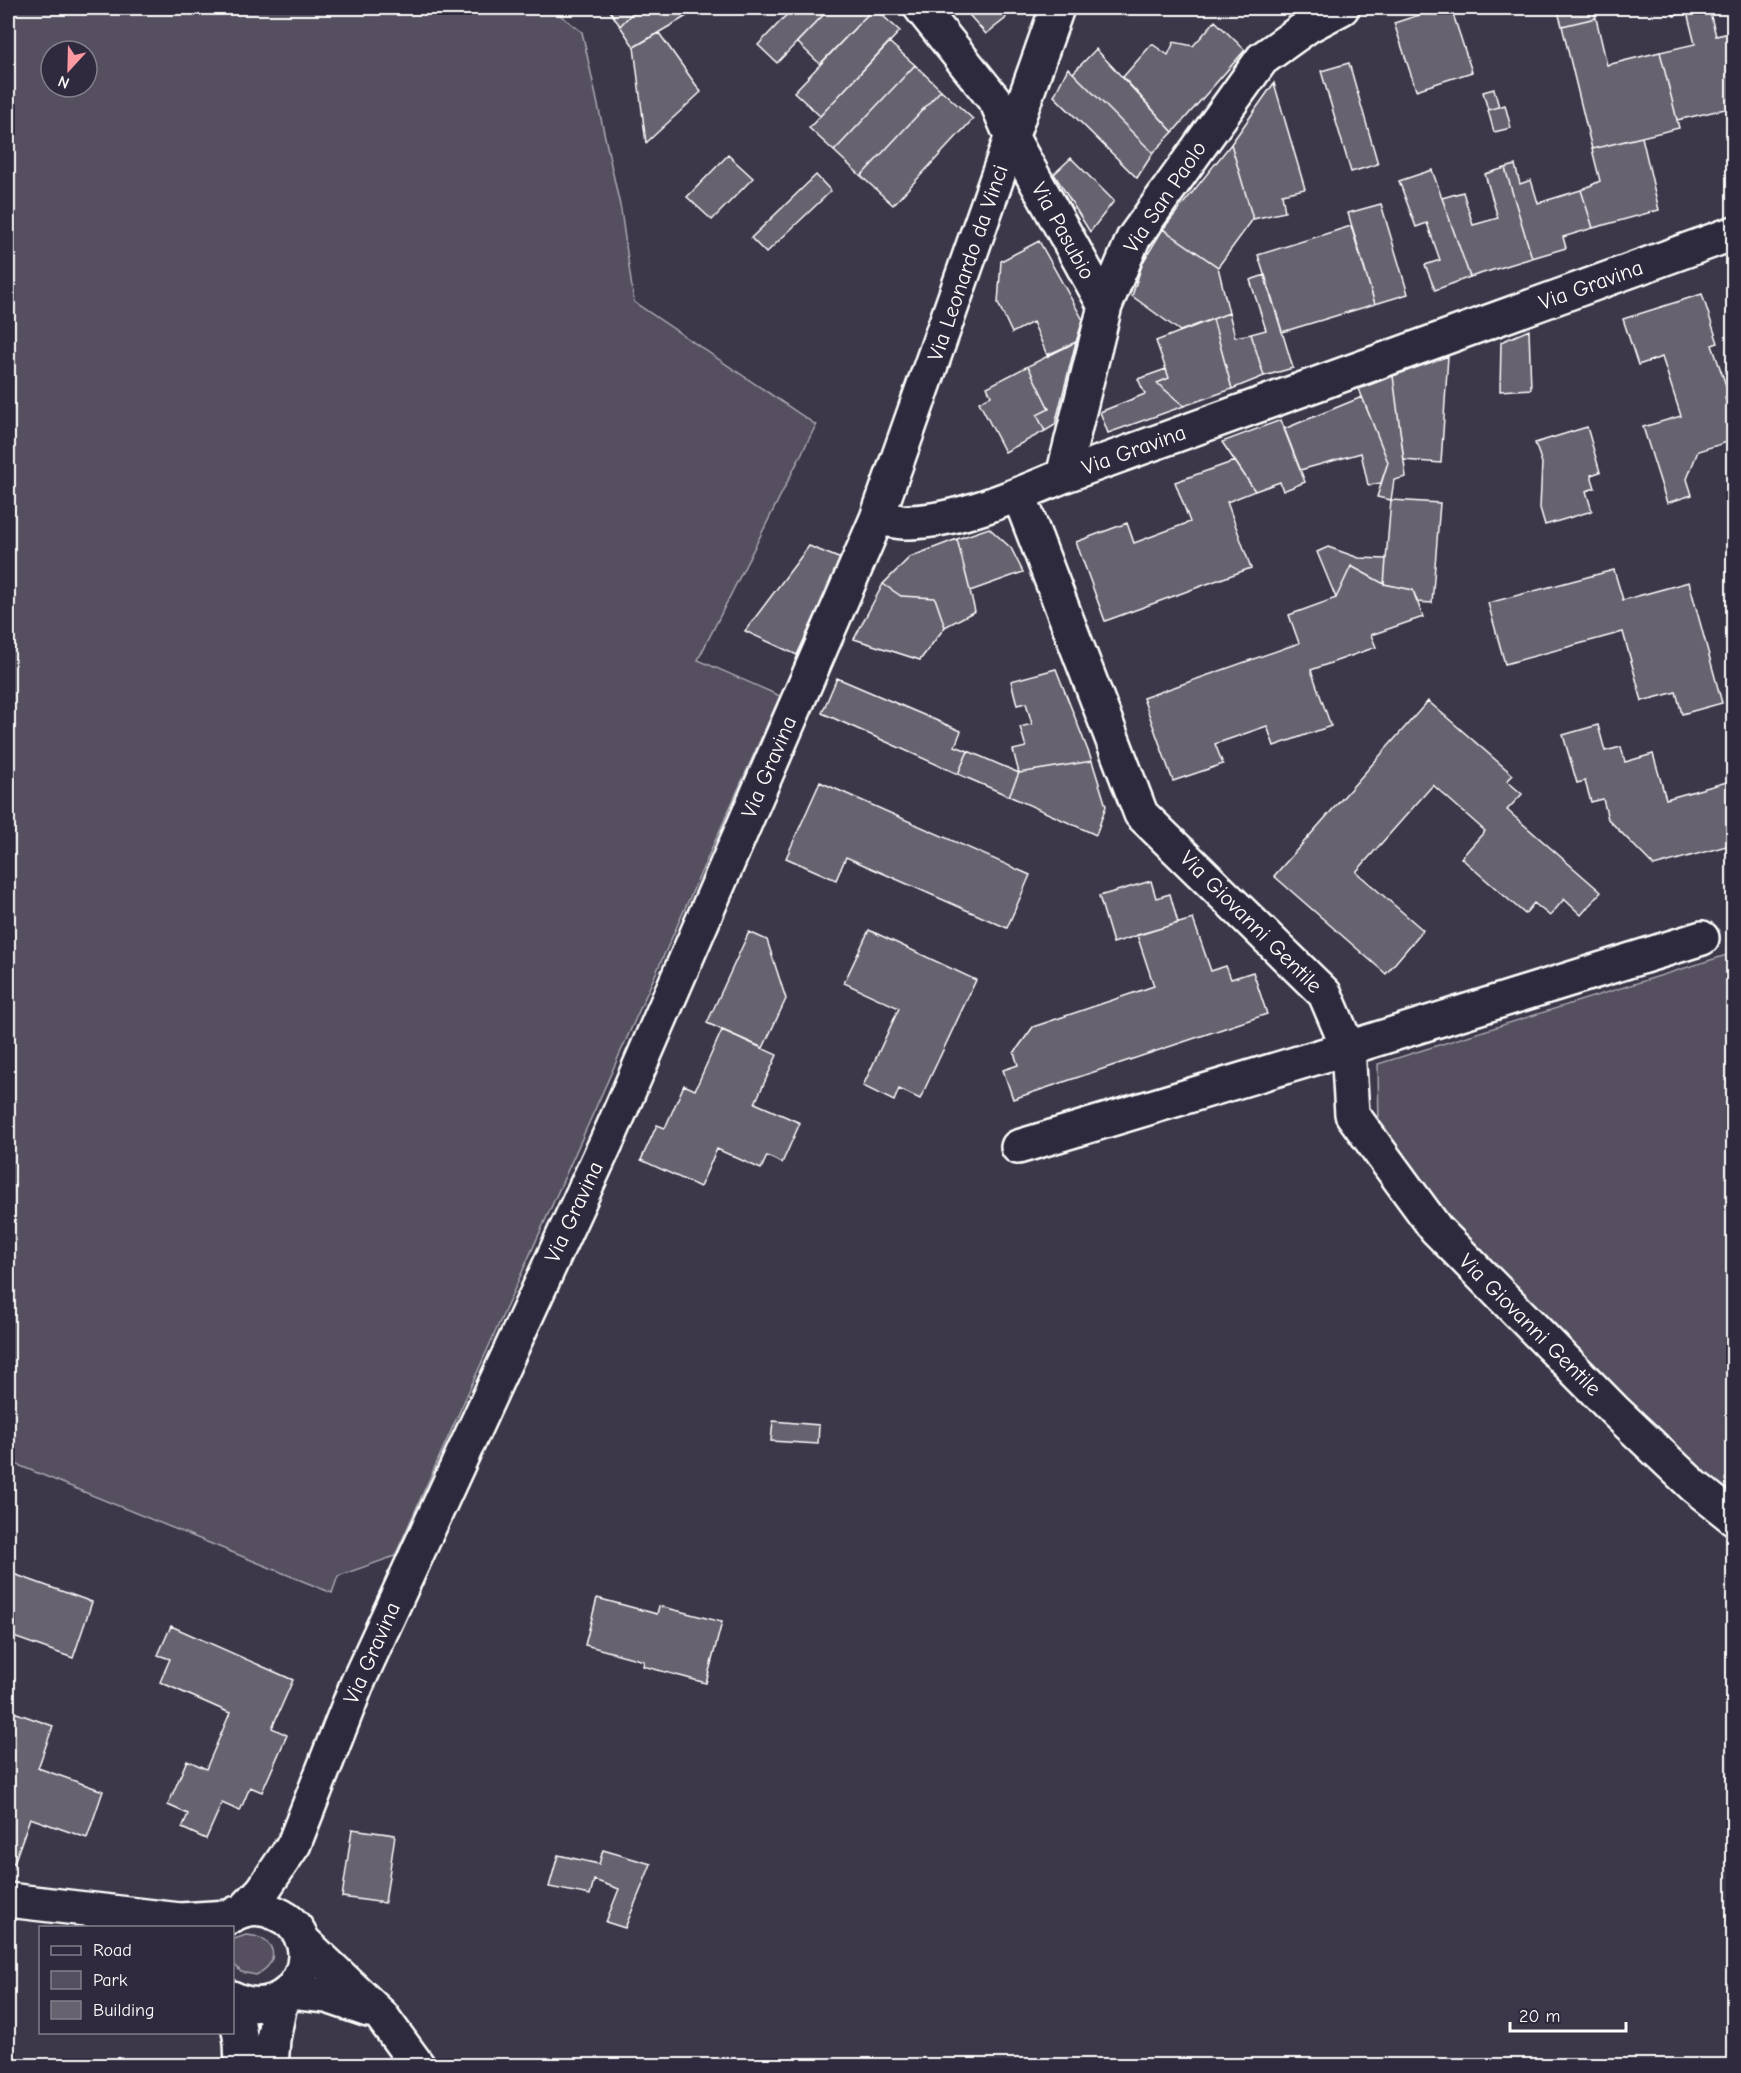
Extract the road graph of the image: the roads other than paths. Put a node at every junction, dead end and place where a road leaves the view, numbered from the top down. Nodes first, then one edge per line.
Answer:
1 (921, 8) edge
2 (1057, 8) edge
3 (1342, 8) edge
4 (1011, 138) junction
5 (1734, 233) edge
6 (1105, 306) junction
7 (1063, 476) junction
8 (1019, 495) junction
9 (878, 518) junction
10 (1702, 938) dead end
11 (1348, 1048) junction
12 (1018, 1147) dead end
13 (1734, 1518) edge
14 (294, 1844) junction
15 (8, 1900) edge
16 (65, 1907) junction
17 (230, 1918) edge
18 (119, 1926) edge
19 (295, 1930) junction
20 (285, 1995) junction
21 (234, 1999) edge
22 (234, 2004) edge
23 (381, 2015) junction
24 (242, 2066) edge
25 (270, 2066) edge
26 (418, 2066) edge

1 - 4 street, Via Pasubio
2 - 4 street, Via Leonardo da Vinci
3 - 6 street, Via San Paolo
4 - 6 street, Via Pasubio
4 - 9 street, Via Leonardo da Vinci
5 - 7 street, Via Gravina
6 - 7 street, Via San Paolo
7 - 8 street, Via Gravina
8 - 9 street, Via Gravina
8 - 11 street, Via Giovanni Gentile
9 - 14 street, Via Gravina
10 - 11 street
11 - 12 street
11 - 13 street, Via Giovanni Gentile
14 - 17 street
14 - 19 street
15 - 16 street
16 - 17 street
16 - 18 street
17 - 19 street
19 - 20 street
19 - 23 street
20 - 21 street
20 - 23 street
20 - 25 street
22 - 24 street
23 - 26 street

